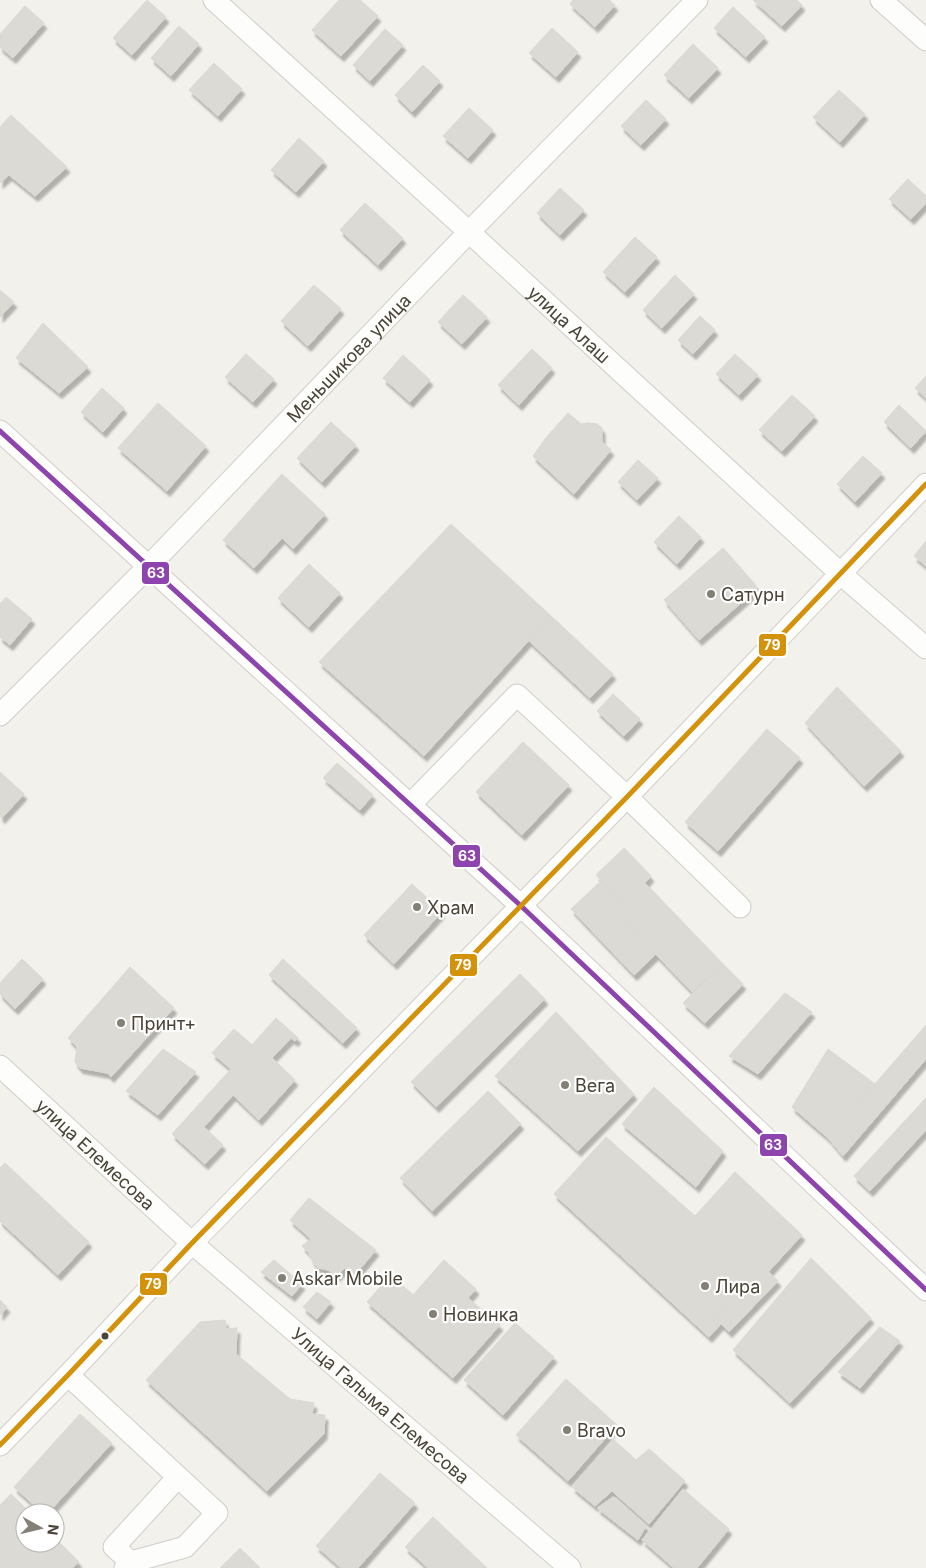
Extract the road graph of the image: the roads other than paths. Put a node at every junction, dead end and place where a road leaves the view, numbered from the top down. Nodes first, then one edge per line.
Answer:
1 (214, 0) edge
2 (697, 0) edge
3 (881, 0) edge
4 (926, 40) edge
5 (469, 232) junction
6 (0, 431) edge
7 (926, 484) edge
8 (148, 567) junction
9 (841, 574) junction
10 (926, 648) edge
11 (0, 716) edge
12 (627, 796) junction
13 (410, 805) junction
14 (520, 905) junction
15 (740, 907) dead end
16 (0, 1066) edge
17 (192, 1242) junction
18 (926, 1290) edge
19 (68, 1376) junction
20 (0, 1445) edge
21 (178, 1478) junction
22 (559, 1564) edge
23 (128, 1565) edge

1 - 5 street, улица Алаш
2 - 5 street, Меньшикова улица
3 - 4 street
5 - 8 street, Меньшикова улица
5 - 9 street, улица Алаш
6 - 8 street
7 - 9 street
8 - 11 street, Меньшикова улица
8 - 13 street
9 - 10 street, улица Алаш
9 - 12 street
12 - 13 street
12 - 14 street
12 - 15 street
13 - 14 street
14 - 17 street
14 - 18 street
16 - 17 street, улица Елемесова
17 - 19 street
17 - 22 street, Улица Галыма Елемесова
19 - 20 street
19 - 21 street
21 - 23 street
21 - 23 street

